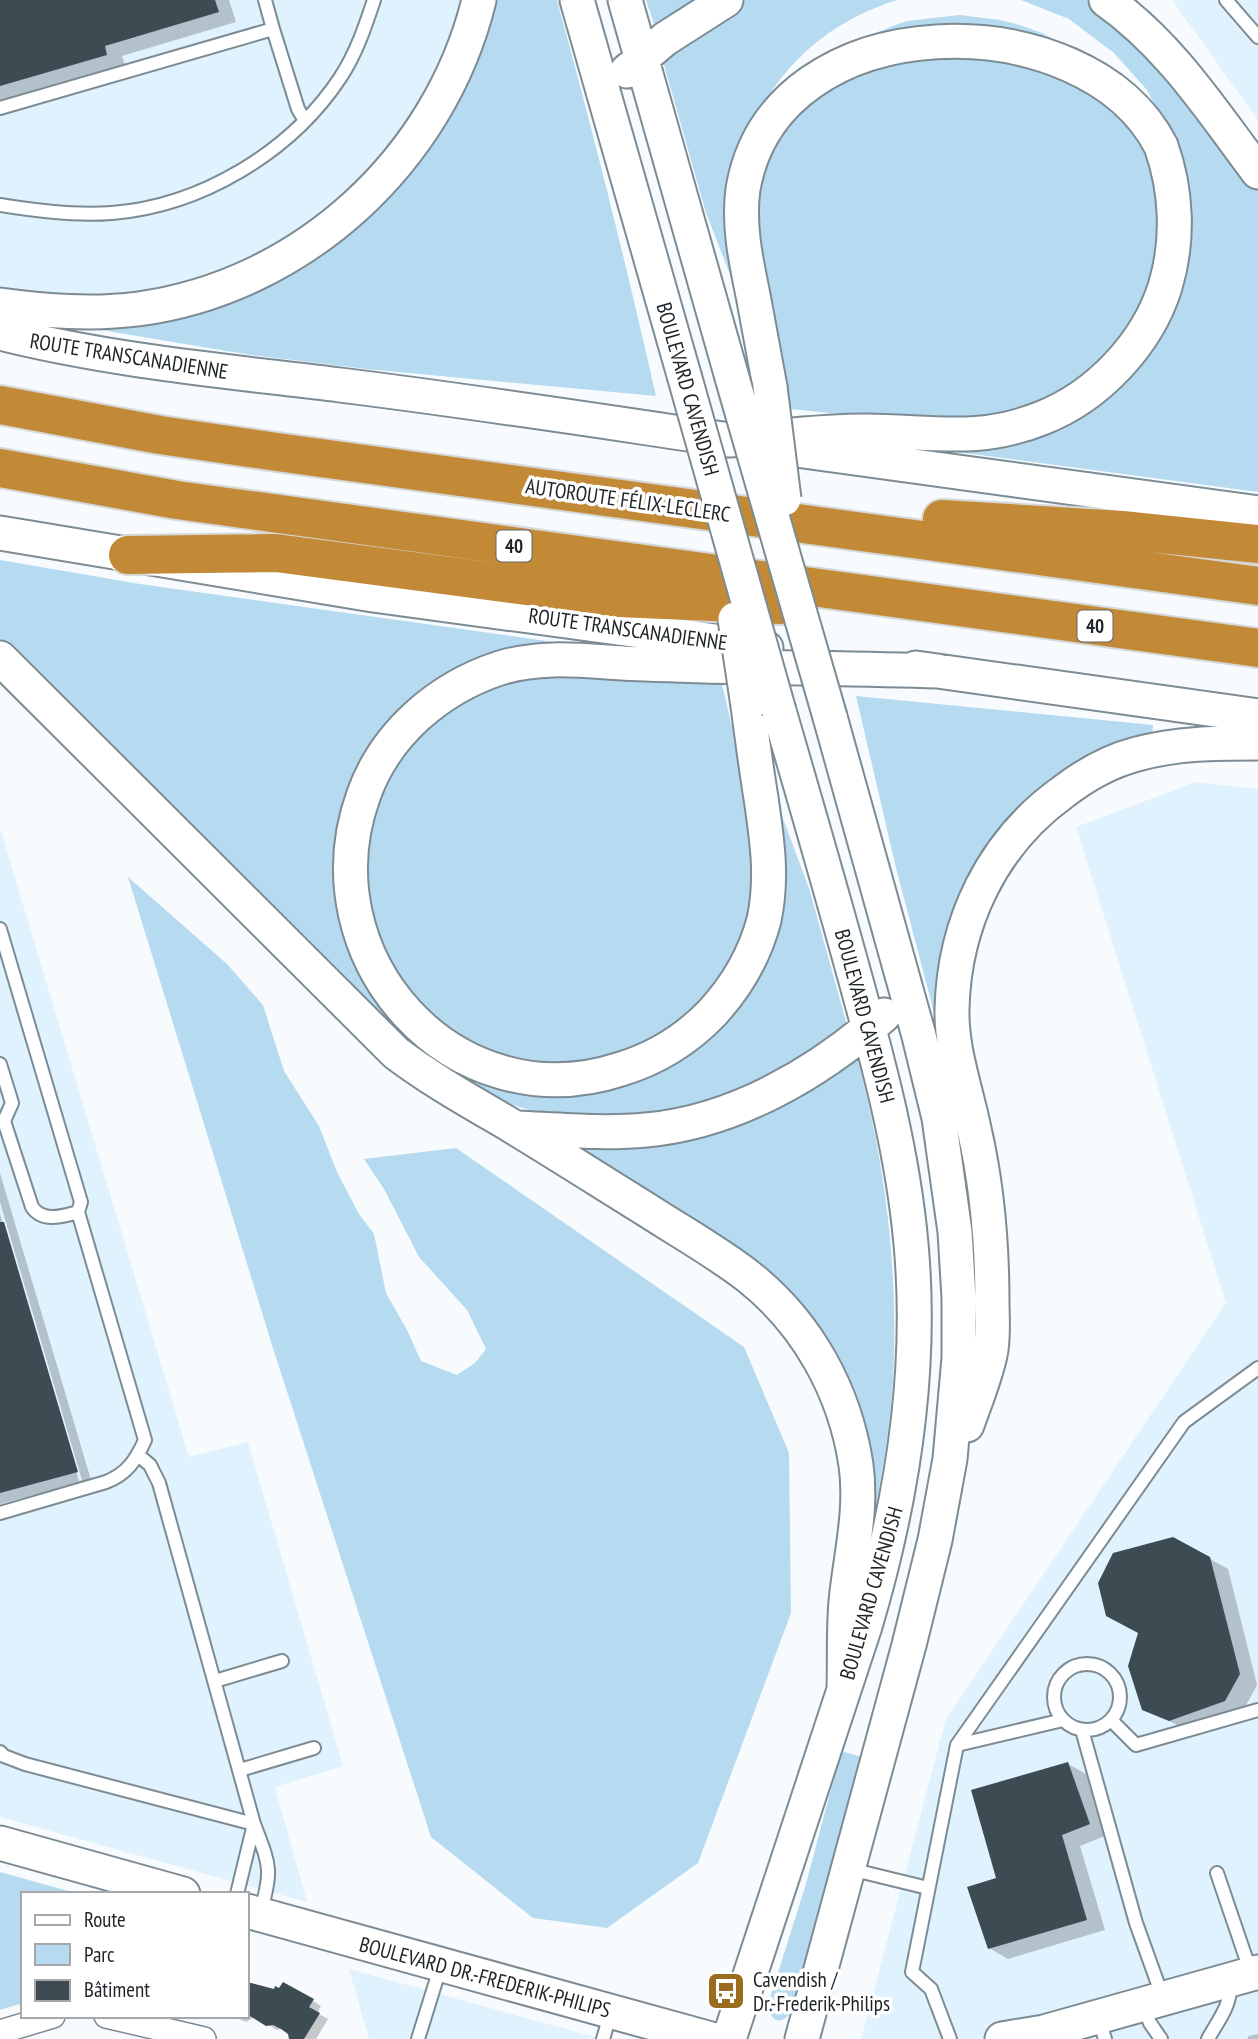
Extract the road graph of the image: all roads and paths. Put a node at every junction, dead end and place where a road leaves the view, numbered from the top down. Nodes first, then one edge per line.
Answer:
1 (265, 0) edge
2 (374, 0) edge
3 (479, 0) edge
4 (577, 0) edge
5 (625, 0) edge
6 (726, 0) edge
7 (1106, 0) edge
8 (1226, 0) edge
9 (860, 26) dead end
10 (273, 29) junction
11 (1258, 37) edge
12 (1079, 38) dead end
13 (641, 57) junction
14 (604, 96) junction
15 (0, 108) edge
16 (305, 121) junction
17 (1258, 172) edge
18 (0, 205) edge
19 (0, 305) edge
20 (0, 333) edge
21 (0, 405) edge
22 (730, 440) junction
23 (0, 468) edge
24 (640, 501) junction
25 (1258, 513) edge
26 (0, 533) edge
27 (1258, 544) edge
28 (128, 555) junction
29 (1258, 586) edge
30 (799, 609) junction
31 (1029, 616) junction
32 (1258, 648) edge
33 (0, 658) edge
34 (938, 671) junction
35 (763, 708) junction
36 (1258, 716) edge
37 (1258, 743) edge
38 (0, 929) edge
39 (907, 995) junction
40 (869, 1028) junction
41 (0, 1064) edge
42 (515, 1128) junction
43 (78, 1212) junction
44 (1258, 1368) edge
45 (138, 1455) junction
46 (946, 1487) junction
47 (0, 1513) edge
48 (282, 1661) dead end
49 (215, 1681) junction
50 (844, 1687) junction
51 (1258, 1710) edge
52 (1063, 1720) junction
53 (1111, 1720) junction
54 (1083, 1730) junction
55 (957, 1745) junction
56 (314, 1748) dead end
57 (0, 1752) edge
58 (240, 1770) junction
59 (254, 1824) junction
60 (2, 1855) edge
61 (848, 1869) junction
62 (1217, 1873) dead end
63 (928, 1888) junction
64 (116, 1892) edge
65 (174, 1892) edge
66 (248, 1909) edge
67 (441, 1965) junction
68 (1246, 1975) edge
69 (1153, 2002) junction
70 (46, 2018) edge
71 (112, 2018) edge
72 (607, 2025) edge
73 (1101, 2028) edge
74 (0, 2032) edge
75 (162, 2034) edge
76 (1036, 2036) edge
77 (204, 2039) edge
78 (418, 2039) edge
79 (711, 2039) edge
80 (729, 2039) edge
81 (803, 2039) edge
82 (950, 2039) edge
83 (1002, 2039) edge
84 (1161, 2039) edge
85 (1208, 2039) edge

1 - 10 lane
2 - 16 lane
3 - 19 main road
4 - 14 main road, BOULEVARD CAVENDISH
5 - 13 main road
6 - 13 main road
7 - 17 main road
8 - 11 lane
9 - 30 main road, bridge
10 - 15 lane
10 - 16 lane
12 - 22 main road
13 - 14 main road
13 - 30 main road, bridge
14 - 35 main road, BOULEVARD CAVENDISH, bridge
16 - 18 lane
20 - 22 main road, ROUTE TRANSCANADIENNE
21 - 24 highway, AUTOROUTE FÉLIX-LECLERC
22 - 25 main road, ROUTE TRANSCANADIENNE
23 - 31 highway, 40
24 - 27 highway
24 - 29 highway, AUTOROUTE FÉLIX-LECLERC
26 - 28 main road, ROUTE TRANSCANADIENNE
28 - 31 highway
28 - 34 main road, ROUTE TRANSCANADIENNE
30 - 39 main road, bridge
31 - 32 highway, 40
33 - 42 main road
34 - 35 main road
34 - 36 main road, ROUTE TRANSCANADIENNE
35 - 40 main road, BOULEVARD CAVENDISH
37 - 46 main road
38 - 43 lane
39 - 40 main road
39 - 46 main road
40 - 42 main road
40 - 50 main road, BOULEVARD CAVENDISH
41 - 43 lane
42 - 50 main road
43 - 45 lane
44 - 55 lane
45 - 47 lane
45 - 49 lane
46 - 61 main road
48 - 49 lane
49 - 58 lane
50 - 80 main road, BOULEVARD CAVENDISH
51 - 53 lane
52 - 53 lane
52 - 54 lane
52 - 55 lane
53 - 54 lane
54 - 69 lane
55 - 63 lane
56 - 58 lane
57 - 59 lane
58 - 59 lane
59 - 66 lane
59 - 66 lane
60 - 64 main road
60 - 65 main road
61 - 63 lane
61 - 81 main road
62 - 68 lane
63 - 82 lane
66 - 67 main road, BOULEVARD DR.-FREDERIK-PHILIPS
67 - 72 main road, BOULEVARD DR.-FREDERIK-PHILIPS
67 - 78 lane
68 - 69 main road
68 - 85 lane
69 - 73 main road
69 - 84 lane
70 - 74 street
71 - 75 street
72 - 79 main road, BOULEVARD DR.-FREDERIK-PHILIPS
73 - 76 main road
75 - 77 street
76 - 83 main road

